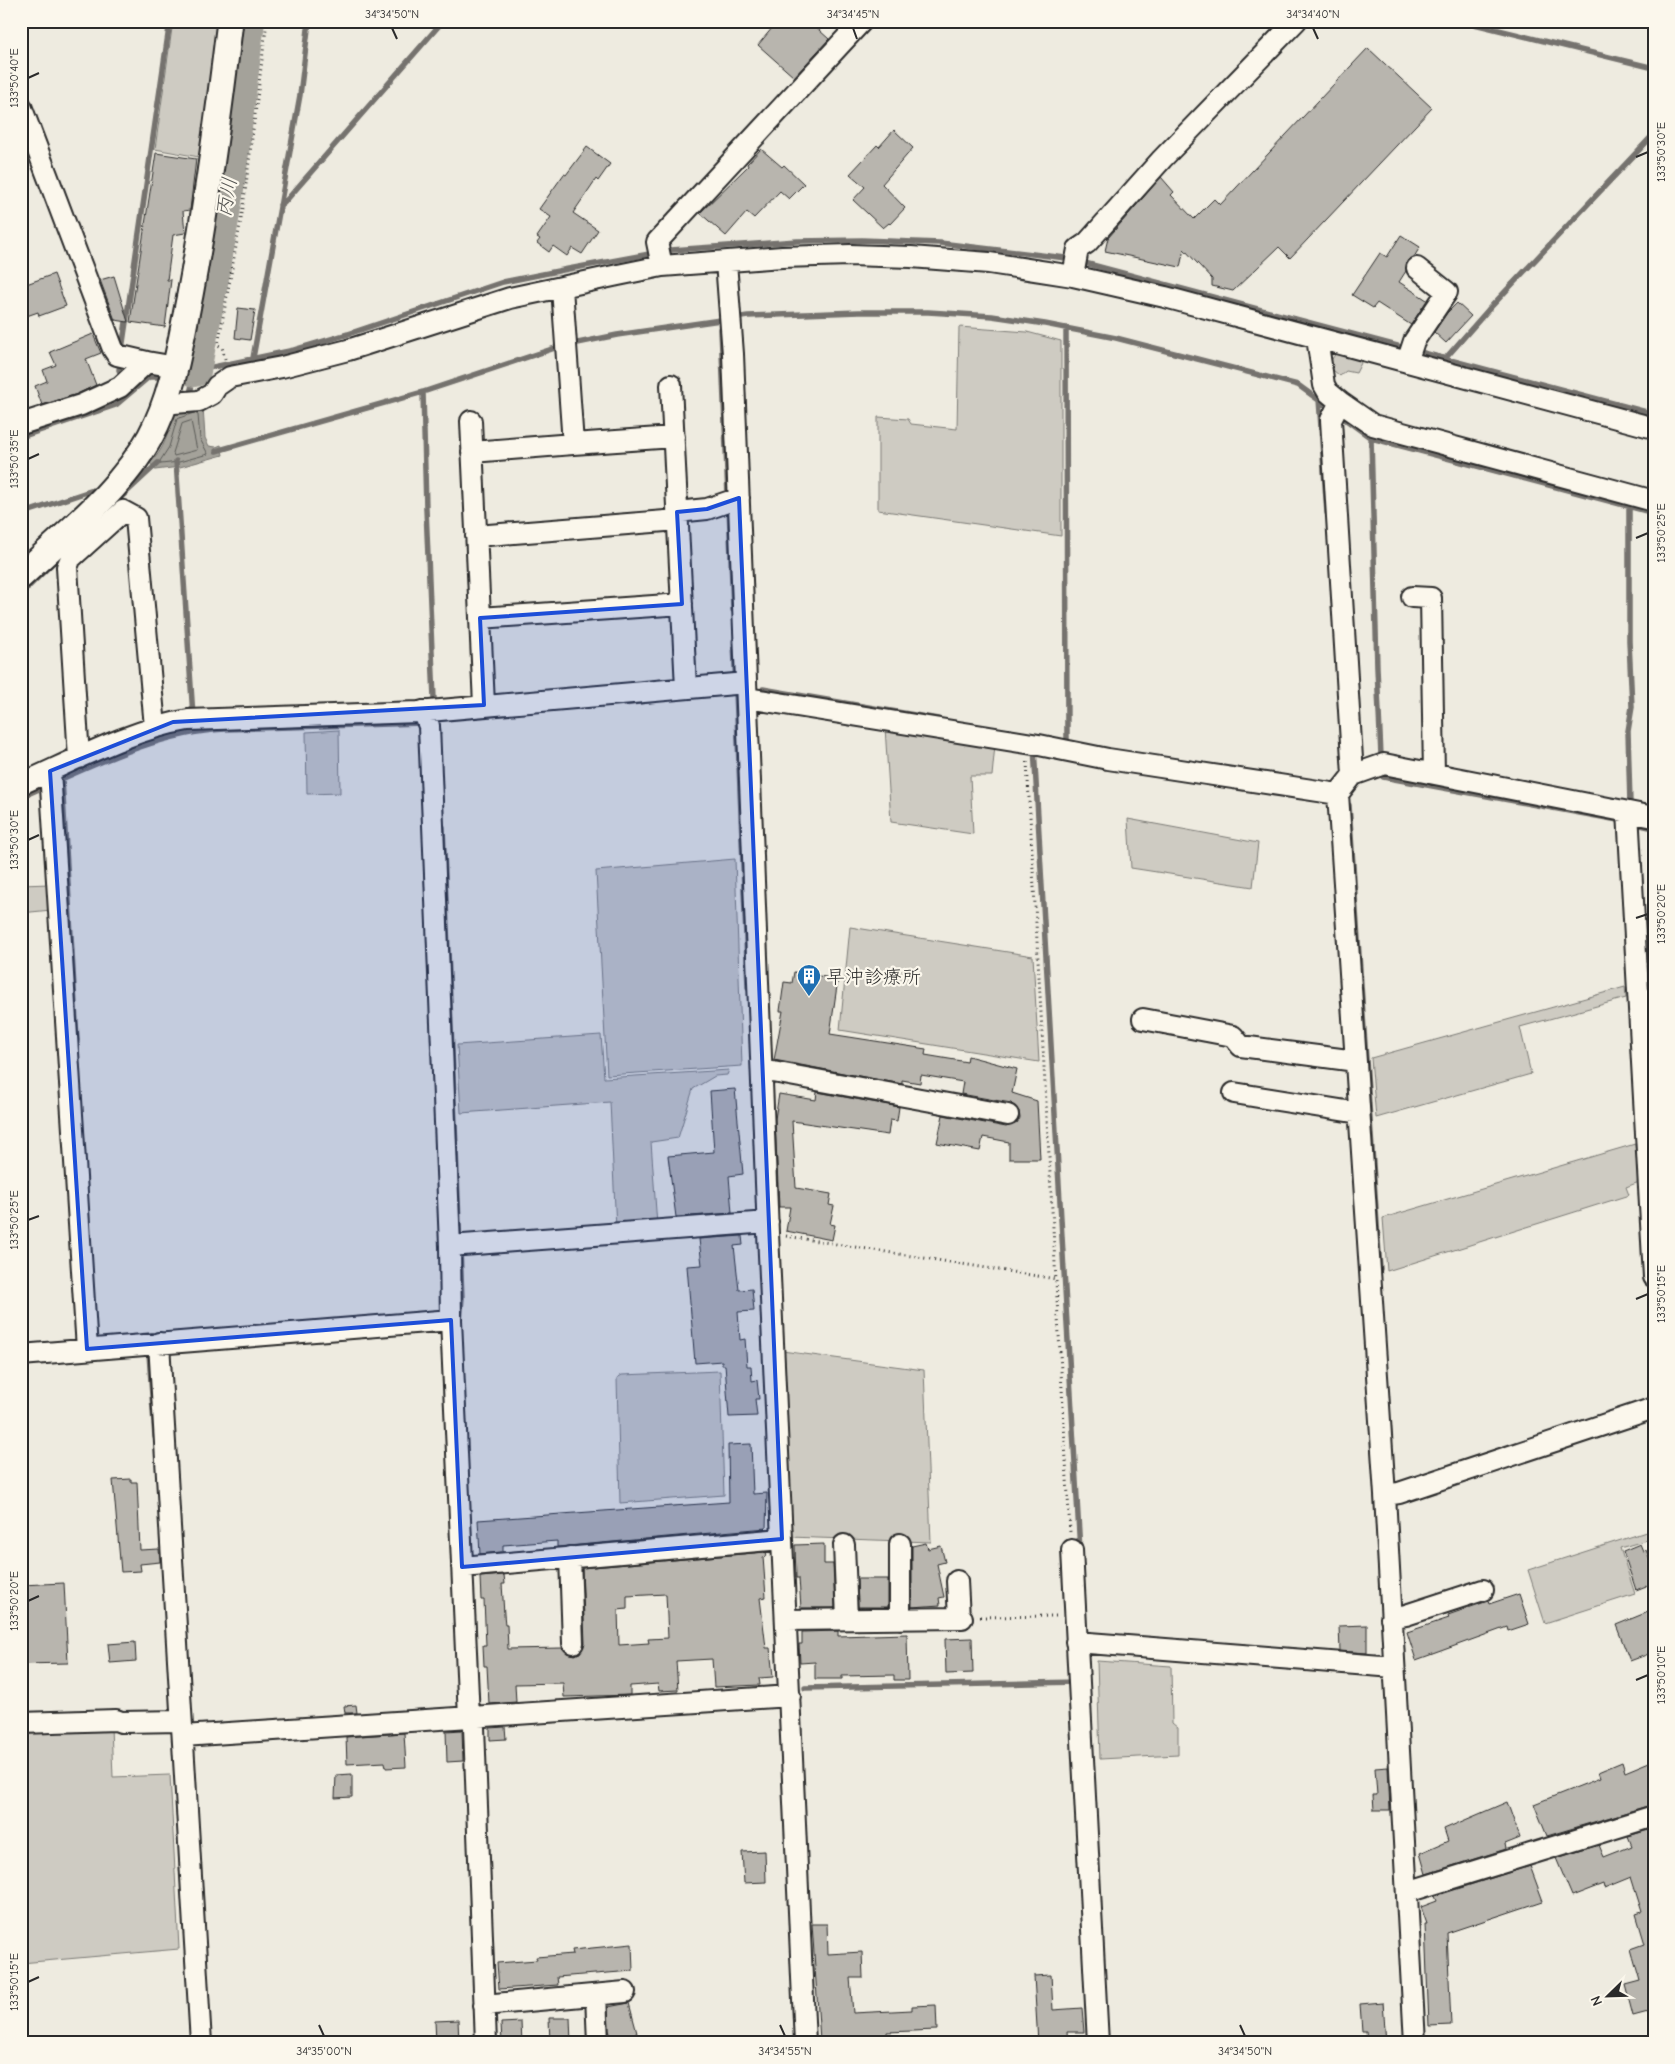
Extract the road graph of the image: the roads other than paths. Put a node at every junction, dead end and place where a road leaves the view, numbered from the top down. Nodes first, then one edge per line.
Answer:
1 (230, 21) edge
2 (862, 21) edge
3 (1296, 21) edge
4 (21, 106) edge
5 (660, 257) junction
6 (726, 262) junction
7 (1075, 266) junction
8 (1417, 268) dead end
9 (562, 288) junction
10 (1317, 338) junction
11 (147, 362) junction
12 (1407, 362) junction
13 (176, 367) junction
14 (671, 386) dead end
15 (172, 402) junction
16 (1337, 409) junction
17 (471, 421) dead end
18 (21, 424) edge
19 (1654, 428) edge
20 (674, 437) junction
21 (573, 444) junction
22 (472, 452) junction
23 (739, 498) junction
24 (1654, 500) edge
25 (100, 516) junction
26 (677, 516) junction
27 (476, 536) junction
28 (21, 576) edge
29 (1412, 597) dead end
30 (682, 604) junction
31 (480, 618) junction
32 (741, 687) junction
33 (686, 688) junction
34 (484, 705) junction
35 (430, 714) junction
36 (154, 727) junction
37 (79, 758) junction
38 (1434, 774) junction
39 (1353, 775) junction
40 (50, 780) junction
41 (21, 784) edge
42 (1338, 794) junction
43 (1628, 812) junction
44 (1654, 817) edge
45 (1143, 1020) dead end
46 (1356, 1062) junction
47 (762, 1073) junction
48 (1234, 1093) dead end
49 (1359, 1113) junction
50 (1008, 1115) dead end
51 (764, 1225) junction
52 (457, 1245) junction
53 (1654, 1277) edge
54 (451, 1320) junction
55 (159, 1343) junction
56 (87, 1350) junction
57 (21, 1354) edge
58 (1654, 1408) edge
59 (1390, 1494) junction
60 (777, 1539) junction
61 (900, 1544) dead end
62 (844, 1545) dead end
63 (1072, 1550) road end
64 (570, 1557) junction
65 (468, 1566) junction
66 (957, 1581) dead end
67 (1483, 1590) dead end
68 (1398, 1617) junction
69 (900, 1618) junction
70 (847, 1619) junction
71 (786, 1620) junction
72 (1082, 1642) junction
73 (573, 1643) dead end
74 (1394, 1667) junction
75 (783, 1697) junction
76 (474, 1714) junction
77 (21, 1723) edge
78 (177, 1726) junction
79 (1654, 1816) edge
80 (1412, 1891) junction
81 (625, 1992) dead end
82 (596, 1995) junction
83 (490, 2005) junction
84 (200, 2043) edge
85 (486, 2043) edge
86 (598, 2043) edge
87 (805, 2043) edge
88 (1098, 2043) edge
89 (1415, 2043) edge

1 - 13 street
2 - 5 street
3 - 7 street
4 - 11 street
5 - 6 street
5 - 9 street
6 - 7 street
6 - 23 street
7 - 10 street
8 - 12 street
9 - 15 street
9 - 21 street
10 - 12 street
10 - 16 street
11 - 13 street
11 - 18 street
12 - 19 street
13 - 15 street
14 - 20 street
15 - 25 street
16 - 24 street
16 - 39 street
17 - 22 street
20 - 21 street
20 - 26 street
21 - 22 street
22 - 27 street
23 - 26 street
23 - 32 street
25 - 28 street
25 - 36 street
25 - 37 street
26 - 27 street
26 - 30 street
27 - 31 street
29 - 38 street
30 - 31 street
30 - 33 street
31 - 34 street
32 - 33 street
32 - 42 street
32 - 47 street
33 - 34 street
34 - 35 street
35 - 36 street
35 - 52 street
36 - 37 street
37 - 40 street
38 - 39 street
38 - 43 street
39 - 42 street
40 - 41 street
40 - 56 street
42 - 46 street
43 - 44 street
43 - 53 street
45 - 46 street
46 - 49 street
47 - 50 street
47 - 51 street
48 - 49 street
49 - 59 street
51 - 52 street
51 - 60 street
52 - 54 street
54 - 55 street
54 - 65 street
55 - 56 street
55 - 78 street
56 - 57 street
58 - 59 street
59 - 68 street
60 - 64 street
60 - 71 street
61 - 69 street
62 - 70 street
63 - 72 street
64 - 65 street
64 - 73 street
65 - 76 street
66 - 69 street
67 - 68 street
68 - 74 street
69 - 70 street
70 - 71 street
71 - 75 street
72 - 74 street
72 - 88 street
74 - 80 street
75 - 76 street
75 - 87 street
76 - 78 street
76 - 83 street
77 - 78 street
78 - 84 street
79 - 80 street
80 - 89 street
81 - 82 street
82 - 83 street
82 - 86 street
83 - 85 street

